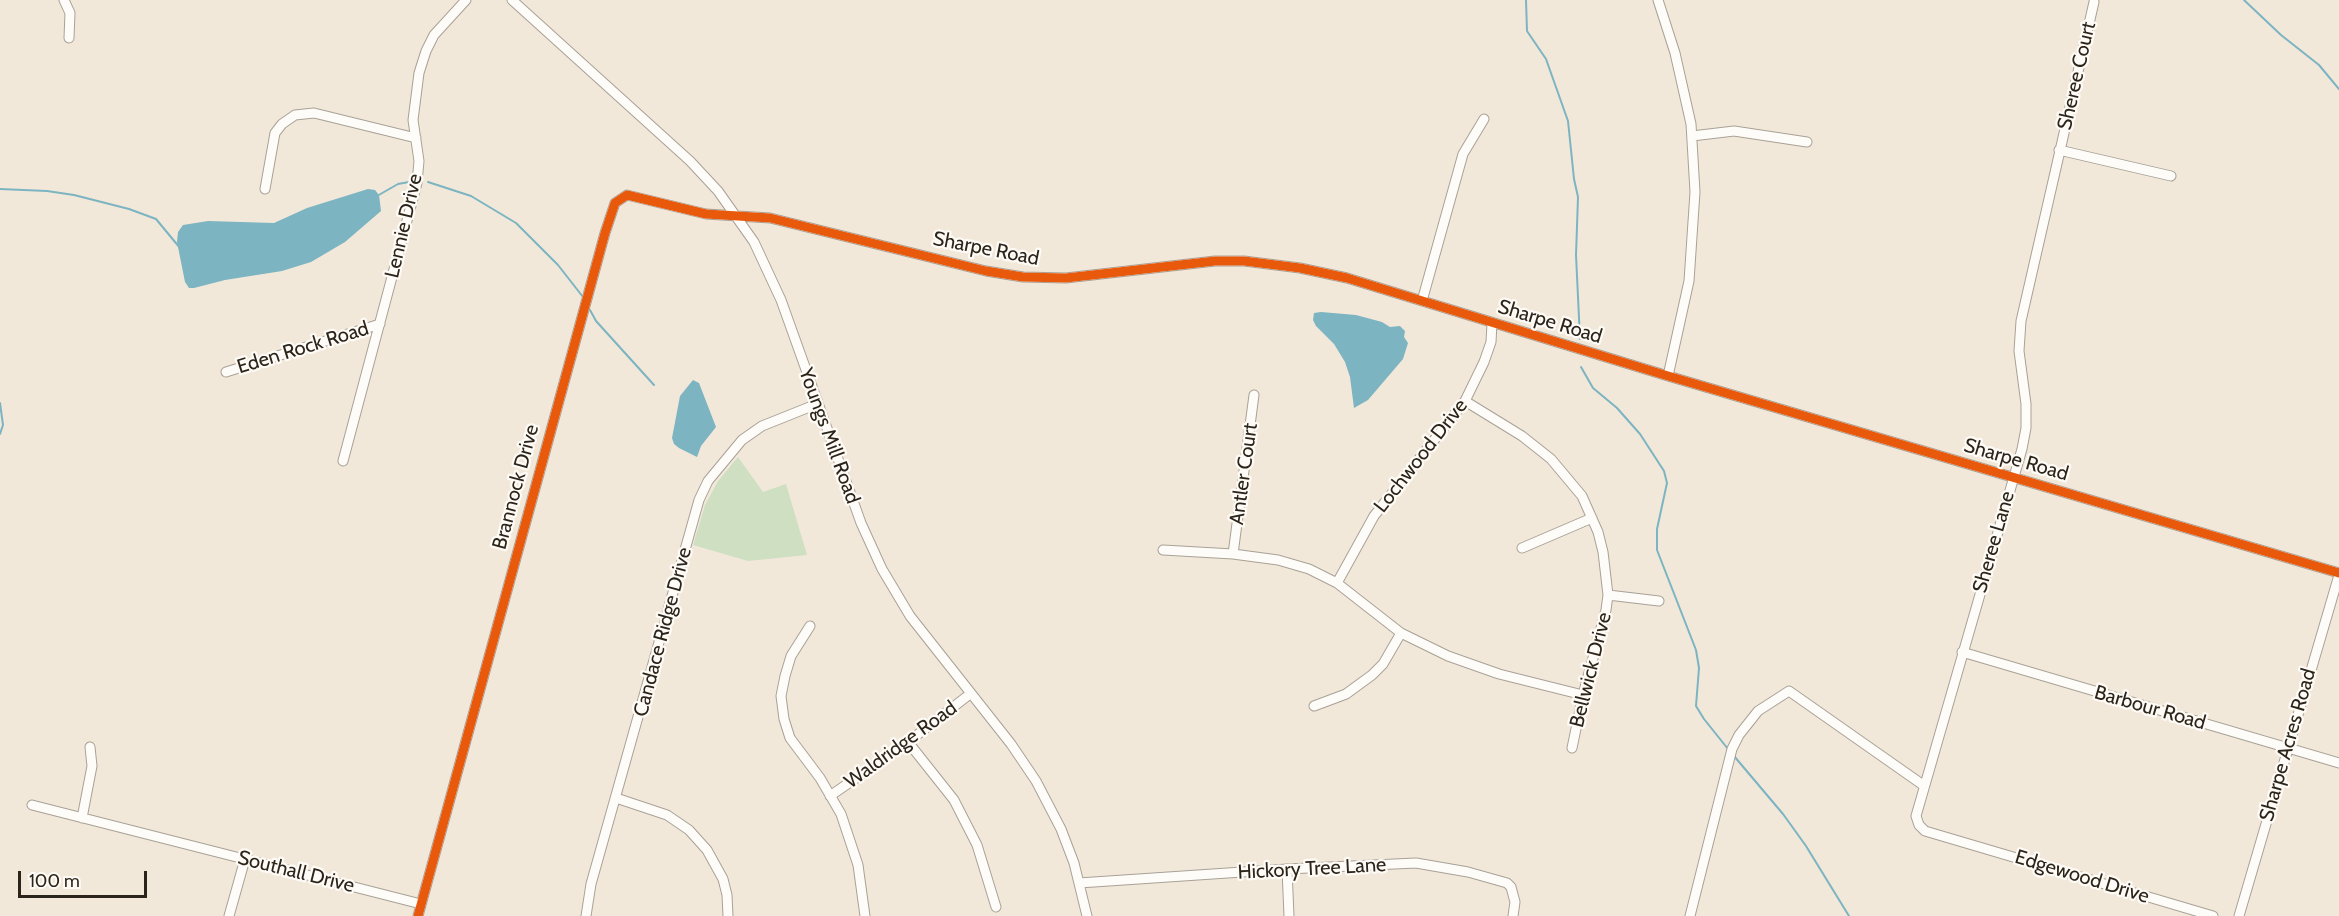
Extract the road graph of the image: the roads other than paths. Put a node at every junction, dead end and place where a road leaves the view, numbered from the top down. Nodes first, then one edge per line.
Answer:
1 (64, 0) edge
2 (466, 0) edge
3 (513, 0) edge
4 (1658, 0) edge
5 (2094, 2) dead end
6 (69, 38) dead end
7 (1484, 119) dead end
8 (1692, 136) junction
9 (416, 138) junction
10 (1807, 142) dead end
11 (2059, 150) junction
12 (2171, 176) dead end
13 (265, 189) dead end
14 (736, 215) junction
15 (1422, 301) junction
16 (1492, 323) junction
17 (380, 324) junction
18 (226, 372) dead end
19 (1668, 376) junction
20 (1254, 395) dead end
21 (1465, 401) junction
22 (817, 404) junction
23 (343, 461) dead end
24 (2013, 478) junction
25 (1592, 518) junction
26 (1522, 548) dead end
27 (1163, 550) dead end
28 (1233, 554) junction
29 (2339, 574) edge
30 (1338, 584) junction
31 (1608, 595) junction
32 (1659, 601) dead end
33 (810, 626) dead end
34 (1401, 633) junction
35 (1962, 652) junction
36 (970, 694) junction
37 (1583, 695) junction
38 (1314, 706) dead end
39 (908, 742) junction
40 (90, 747) dead end
41 (1572, 748) dead end
42 (2287, 748) junction
43 (2339, 763) edge
44 (1923, 785) junction
45 (830, 796) junction
46 (616, 798) junction
47 (32, 805) dead end
48 (82, 818) junction
49 (1984, 848) joint
50 (245, 859) junction
51 (1287, 869) junction
52 (1079, 883) junction
53 (421, 904) junction
54 (996, 907) dead end
55 (229, 916) edge
56 (418, 916) edge
57 (586, 916) edge
58 (728, 916) edge
59 (865, 916) edge
60 (1087, 916) edge
61 (1289, 916) edge
62 (1513, 916) edge
63 (1690, 916) edge
64 (2213, 916) edge
65 (2239, 916) edge

1 - 6 street
2 - 9 street, Lennie Drive
3 - 14 street, Youngs Mill Road
4 - 8 street
5 - 11 street, Sheree Court
7 - 15 street
8 - 10 street
8 - 19 street
9 - 13 street
9 - 17 street, Lennie Drive
11 - 12 street
11 - 24 street, Sheree Lane
14 - 15 street, Sharpe Road
14 - 22 street, Youngs Mill Road
14 - 53 street, Brannock Drive
15 - 16 street, Sharpe Road
16 - 19 street, Sharpe Road
16 - 21 street, Lochwood Drive
17 - 18 street, Eden Rock Road
17 - 23 street, Lennie Drive
19 - 24 street, Sharpe Road
20 - 28 street, Antler Court
21 - 25 street, Bellwick Drive
21 - 30 street, Lochwood Drive
22 - 36 street, Youngs Mill Road
22 - 46 street, Candace Ridge Drive
24 - 29 street, Sharpe Road
24 - 35 street, Sheree Lane
25 - 26 street
25 - 31 street, Bellwick Drive
27 - 28 street
28 - 30 street
29 - 42 street, Sharpe Acres Road
30 - 34 street
31 - 32 street
31 - 37 street, Bellwick Drive
33 - 45 street
34 - 37 street
34 - 38 street
35 - 42 street, Barbour Road
35 - 44 street, Sheree Lane
36 - 39 street, Waldridge Road
36 - 52 street, Youngs Mill Road
37 - 41 street, Bellwick Drive
39 - 45 street, Waldridge Road
39 - 54 street
40 - 48 street
42 - 43 street, Barbour Road
42 - 65 street, Sharpe Acres Road
44 - 49 street, Sheree Lane
44 - 63 street
45 - 59 street
46 - 57 street, Candace Ridge Drive
46 - 58 street
47 - 48 street, Southall Drive
48 - 50 street, Southall Drive
49 - 64 street, Edgewood Drive
50 - 53 street, Southall Drive
50 - 55 street
51 - 52 street, Hickory Tree Lane
51 - 61 street
51 - 62 street, Hickory Tree Lane
52 - 60 street, Youngs Mill Road
53 - 56 street

